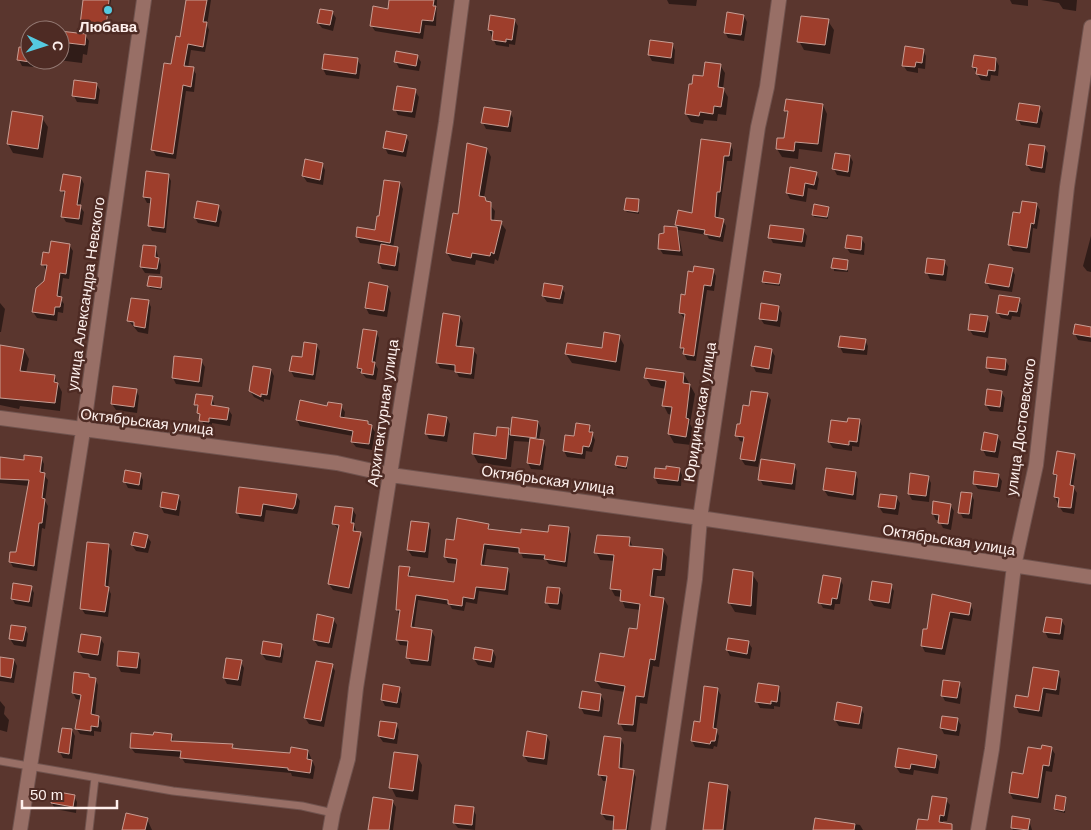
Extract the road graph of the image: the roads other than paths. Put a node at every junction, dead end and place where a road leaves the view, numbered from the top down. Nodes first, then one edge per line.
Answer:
1 (144, 0) edge
2 (462, 0) edge
3 (780, 0) edge
4 (1091, 26) edge
5 (0, 418) edge
6 (82, 430) junction
7 (391, 475) junction
8 (700, 518) junction
9 (1014, 566) junction
10 (1091, 577) edge
11 (0, 761) edge
12 (29, 767) junction
13 (95, 778) junction
14 (333, 813) junction
15 (20, 830) edge
16 (89, 830) edge
17 (330, 830) edge
18 (658, 830) edge
19 (978, 830) edge

1 - 6 street, улица Александра Невского
2 - 7 street, Архитектурная улица
3 - 8 street, Юридическая улица
4 - 9 street, улица Достоевского
5 - 6 street, Октябрьская улица
6 - 7 street, Октябрьская улица
6 - 12 street, улица Александра Невского
7 - 8 street, Октябрьская улица
7 - 14 street, Архитектурная улица
8 - 9 street, Октябрьская улица
8 - 18 street, Юридическая улица
9 - 10 street, Октябрьская улица
9 - 19 street, улица Достоевского
11 - 12 lane
12 - 13 lane
12 - 15 street, улица Александра Невского
13 - 14 lane
13 - 16 lane
14 - 17 street, Архитектурная улица

